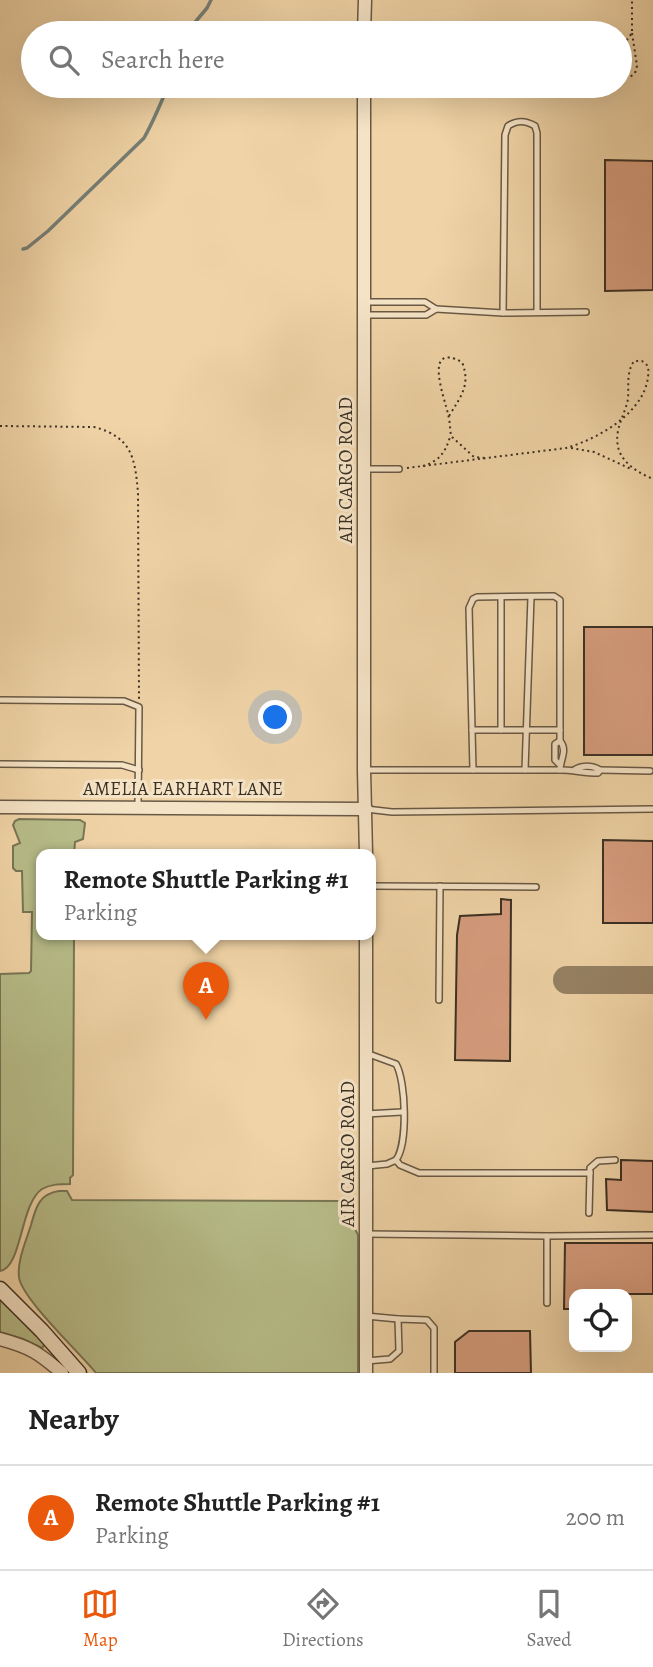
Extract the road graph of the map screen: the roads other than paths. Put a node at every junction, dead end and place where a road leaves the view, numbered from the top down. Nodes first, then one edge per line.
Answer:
1 (365, 0) edge
2 (364, 21) edge
3 (364, 98) edge
4 (364, 309) junction
5 (436, 309) junction
6 (537, 312) junction
7 (586, 312) dead end
8 (503, 313) junction
9 (399, 468) road end
10 (364, 469) junction
11 (501, 597) junction
12 (531, 597) junction
13 (0, 700) edge
14 (472, 730) junction
15 (502, 730) junction
16 (560, 730) junction
17 (528, 731) junction
18 (0, 764) edge
19 (560, 768) junction
20 (139, 769) junction
21 (363, 770) junction
22 (473, 770) junction
23 (525, 770) junction
24 (650, 771) dead end
25 (0, 807) edge
26 (138, 807) junction
27 (366, 808) junction
28 (653, 809) edge
29 (366, 849) edge
30 (376, 886) edge
31 (440, 886) junction
32 (536, 887) dead end
33 (366, 940) edge
34 (439, 1000) dead end
35 (366, 1053) junction
36 (402, 1112) junction
37 (366, 1114) junction
38 (396, 1160) junction
39 (615, 1160) dead end
40 (366, 1166) junction
41 (590, 1172) junction
42 (589, 1213) dead end
43 (366, 1234) junction
44 (547, 1236) junction
45 (653, 1236) edge
46 (0, 1290) edge
47 (547, 1303) dead end
48 (366, 1316) junction
49 (398, 1319) junction
50 (0, 1339) edge
51 (366, 1367) edge
52 (62, 1373) edge
53 (79, 1373) edge
54 (435, 1373) edge

1 - 2 street
3 - 4 street, AIR CARGO ROAD
4 - 5 lane
4 - 5 lane
4 - 10 street, AIR CARGO ROAD
5 - 8 lane
6 - 7 lane
6 - 8 lane
6 - 8 lane
9 - 10 lane
10 - 21 street, AIR CARGO ROAD
11 - 12 lane
11 - 14 lane
11 - 15 lane
12 - 16 lane
12 - 17 lane
13 - 20 lane
14 - 15 lane
14 - 22 lane
15 - 17 lane
16 - 17 lane
16 - 19 lane
17 - 23 lane
18 - 20 lane
19 - 23 lane
19 - 24 lane
20 - 26 lane
21 - 22 lane
21 - 27 street, AIR CARGO ROAD
22 - 23 lane
25 - 26 street, AMELIA EARHART LANE
26 - 27 street, AMELIA EARHART LANE
27 - 28 lane
27 - 29 street, AIR CARGO ROAD
30 - 31 lane
31 - 32 lane
31 - 34 lane
33 - 35 street, AIR CARGO ROAD
35 - 36 lane
35 - 37 street, AIR CARGO ROAD
36 - 37 lane
36 - 38 lane
37 - 40 street, AIR CARGO ROAD
38 - 40 lane
38 - 41 lane
39 - 41 lane
40 - 43 street, AIR CARGO ROAD
41 - 42 lane
43 - 44 lane
43 - 48 street, AIR CARGO ROAD
44 - 45 lane
44 - 47 lane
46 - 53 main road
48 - 49 lane
48 - 51 street, AIR CARGO ROAD
49 - 51 lane
49 - 54 lane
50 - 52 street

